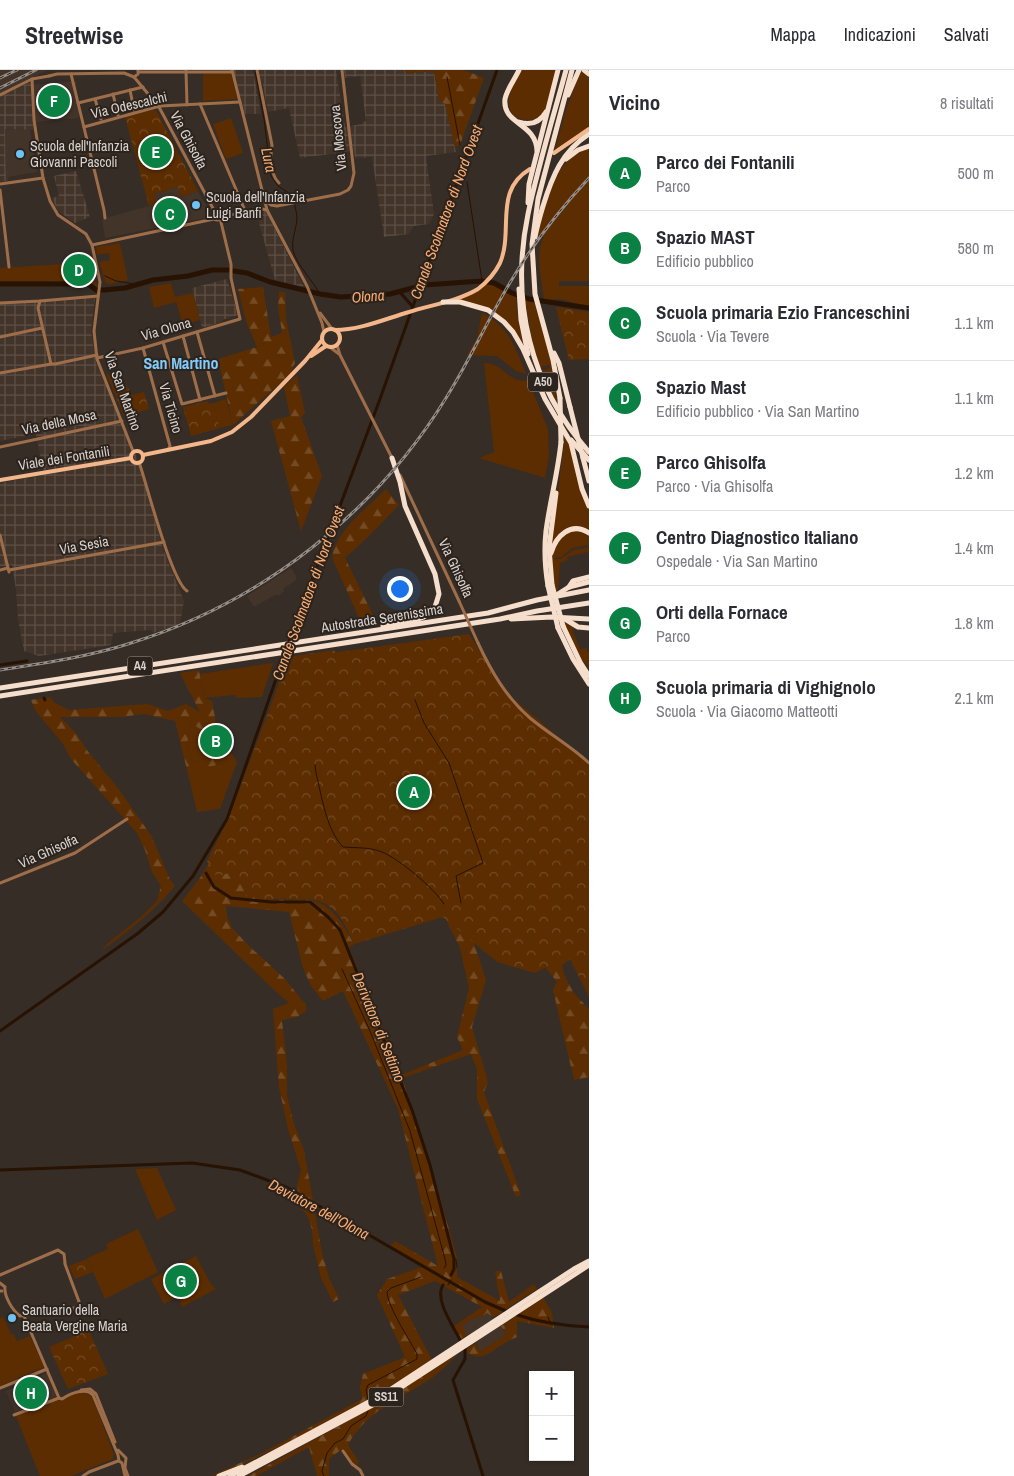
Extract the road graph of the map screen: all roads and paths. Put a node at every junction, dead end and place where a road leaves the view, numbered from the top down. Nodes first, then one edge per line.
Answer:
1 (257, 70) edge
2 (342, 70) edge
3 (519, 70) edge
4 (558, 70) edge
5 (566, 70) edge
6 (572, 70) edge
7 (579, 70) edge
8 (584, 70) edge
9 (186, 71) edge
10 (232, 71) edge
11 (130, 72) edge
12 (71, 74) junction
13 (589, 74) edge
14 (137, 75) edge
15 (32, 80) junction
16 (143, 87) junction
17 (130, 90) junction
18 (113, 94) junction
19 (0, 95) edge
20 (552, 95) junction
21 (95, 99) junction
22 (240, 102) junction
23 (564, 102) junction
24 (78, 103) junction
25 (200, 104) junction
26 (186, 105) junction
27 (158, 107) junction
28 (134, 110) dead end
29 (118, 115) dead end
30 (101, 120) dead end
31 (514, 120) junction
32 (84, 127) junction
33 (589, 132) edge
34 (589, 146) edge
35 (554, 153) dead end
36 (535, 161) junction
37 (557, 168) junction
38 (530, 169) dead end
39 (43, 178) junction
40 (279, 183) dead end
41 (0, 184) edge
42 (0, 190) edge
43 (265, 198) junction
44 (277, 206) junction
45 (267, 210) junction
46 (246, 213) junction
47 (528, 214) junction
48 (105, 218) dead end
49 (272, 218) junction
50 (218, 219) junction
51 (92, 244) junction
52 (532, 258) junction
53 (9, 267) dead end
54 (99, 294) junction
55 (40, 301) junction
56 (521, 301) junction
57 (443, 302) junction
58 (0, 303) edge
59 (315, 306) junction
60 (240, 318) joint
61 (42, 328) junction
62 (355, 328) junction
63 (333, 329) junction
64 (197, 332) junction
65 (324, 332) junction
66 (546, 334) junction
67 (183, 336) junction
68 (0, 337) edge
69 (340, 337) junction
70 (322, 340) junction
71 (163, 342) junction
72 (337, 345) junction
73 (326, 346) junction
74 (142, 348) junction
75 (331, 348) junction
76 (340, 355) junction
77 (97, 356) junction
78 (305, 361) junction
79 (51, 364) junction
80 (0, 374) edge
81 (534, 376) junction
82 (226, 393) dead end
83 (215, 396) junction
84 (200, 400) junction
85 (122, 421) junction
86 (563, 430) junction
87 (0, 447) edge
88 (169, 448) junction
89 (134, 451) junction
90 (589, 452) edge
91 (143, 455) junction
92 (131, 458) junction
93 (392, 458) junction
94 (589, 460) edge
95 (139, 462) junction
96 (557, 474) junction
97 (0, 480) edge
98 (589, 481) edge
99 (589, 506) edge
100 (589, 534) edge
101 (0, 535) edge
102 (164, 542) junction
103 (549, 561) junction
104 (0, 570) edge
105 (9, 570) junction
106 (589, 577) edge
107 (589, 582) edge
108 (550, 585) junction
109 (568, 587) junction
110 (589, 590) edge
111 (187, 591) dead end
112 (556, 596) junction
113 (589, 603) edge
114 (562, 617) junction
115 (500, 619) junction
116 (589, 619) edge
117 (561, 627) junction
118 (589, 628) edge
119 (351, 634) junction
120 (580, 662) junction
121 (589, 669) edge
122 (589, 676) edge
123 (589, 684) edge
124 (0, 688) edge
125 (0, 696) edge
126 (589, 762) edge
127 (127, 819) dead end
128 (0, 883) edge
129 (589, 1261) edge
130 (589, 1265) edge
131 (0, 1275) edge
132 (1, 1288) edge
133 (537, 1296) junction
134 (24, 1316) junction
135 (47, 1370) junction
136 (0, 1388) edge
137 (58, 1395) junction
138 (14, 1415) dead end
139 (343, 1451) dead end
140 (121, 1460) junction
141 (257, 1464) junction
142 (83, 1476) edge
143 (126, 1476) edge
144 (219, 1476) edge
145 (230, 1476) edge
146 (239, 1476) edge
147 (246, 1476) edge
148 (363, 1476) edge

1 - 40 street
2 - 44 street, Via Moscova
3 - 31 highway
4 - 20 highway
5 - 47 highway
6 - 23 highway, A50
7 - 23 highway
8 - 13 highway
9 - 10 street
9 - 14 street
9 - 26 street
10 - 22 street
11 - 12 street
11 - 14 street, Via Ghisolfa
12 - 15 street
12 - 24 street
14 - 16 street, Via Ghisolfa
15 - 19 street
15 - 39 street
16 - 17 street
16 - 27 street, Via Ghisolfa
17 - 18 street
17 - 28 street
18 - 21 street
18 - 29 street
20 - 31 highway
20 - 36 highway
21 - 24 street
21 - 30 street
22 - 25 street, Via Odescalchi
22 - 43 street
23 - 52 highway, A50
24 - 32 street
25 - 26 street, Via Odescalchi
25 - 46 street
26 - 27 street, Via Odescalchi
27 - 32 street, Via Odescalchi
27 - 50 street, Via Ghisolfa
31 - 36 highway
32 - 48 street
33 - 35 main road
33 - 37 highway
34 - 37 highway
36 - 47 highway
37 - 52 highway
38 - 57 main road
39 - 41 street
39 - 51 street
42 - 53 street
43 - 44 street
43 - 45 street
44 - 49 street
45 - 46 street
45 - 49 street
46 - 50 street
47 - 56 highway, A50
49 - 59 street
50 - 51 street
50 - 60 street, Via Ghisolfa
51 - 54 street, Via San Martino
52 - 66 highway, A50
54 - 55 street
54 - 77 street, Via San Martino
55 - 58 street
55 - 61 street
56 - 81 highway
56 - 90 highway, A50
57 - 62 main road
57 - 81 highway
59 - 63 street
59 - 65 street
60 - 64 street, Via Olona
61 - 68 street
61 - 79 street
62 - 63 main road
62 - 69 main road
63 - 65 main road
63 - 69 main road
64 - 67 street, Via Olona
64 - 83 street
65 - 70 main road
66 - 96 highway, A50, bridge
66 - 98 highway, bridge
67 - 71 street, Via Olona
67 - 84 street
69 - 72 main road
70 - 73 main road
70 - 78 main road
71 - 74 street, Via Olona
71 - 84 street
72 - 75 main road
72 - 76 street, Via Ghisolfa
73 - 75 main road
73 - 78 main road
74 - 77 street, Via Olona
74 - 88 street, Via Ticino
75 - 76 street, Via Ghisolfa
76 - 93 street, Via Ghisolfa
77 - 79 street, Via Olona
77 - 85 street, Via San Martino
78 - 88 main road
79 - 80 street, Via Olona
81 - 86 highway
82 - 83 street
83 - 84 street
85 - 87 street, Via della Mosa
85 - 89 street, Via San Martino
86 - 94 highway
86 - 99 highway
88 - 91 main road
89 - 91 main road
89 - 92 main road
91 - 95 main road
92 - 95 main road
92 - 97 main road, Viale dei Fontanili
93 - 119 highway
93 - 126 street, Via Ghisolfa, bridge
95 - 102 street
96 - 103 highway
96 - 108 highway, A50
100 - 103 highway
101 - 105 street
102 - 105 street, Via Sesia
102 - 111 street
103 - 108 highway
104 - 105 street, Via Sesia
106 - 109 highway
107 - 109 highway
108 - 117 highway, A50, bridge
109 - 112 highway
110 - 112 highway, Autostrada Serenissima / A4
112 - 119 highway, Autostrada Serenissima / A4
113 - 115 highway, Autostrada Serenissima / A4
114 - 115 highway
114 - 116 highway
114 - 118 highway
115 - 125 highway, Autostrada Serenissima / A4
117 - 120 highway
117 - 123 highway, A50
119 - 124 highway, Autostrada Serenissima / A4
120 - 121 highway
120 - 122 highway
127 - 128 street, Via Ghisolfa
129 - 133 highway, SS11
130 - 133 highway, SS11
131 - 134 street
132 - 134 street
133 - 141 highway, SS11
134 - 135 street
135 - 136 street
135 - 137 street
137 - 138 street
137 - 140 street
139 - 148 street
140 - 142 street
140 - 143 street
141 - 144 highway
141 - 145 highway, SS11
141 - 146 highway, SS11
141 - 147 highway

